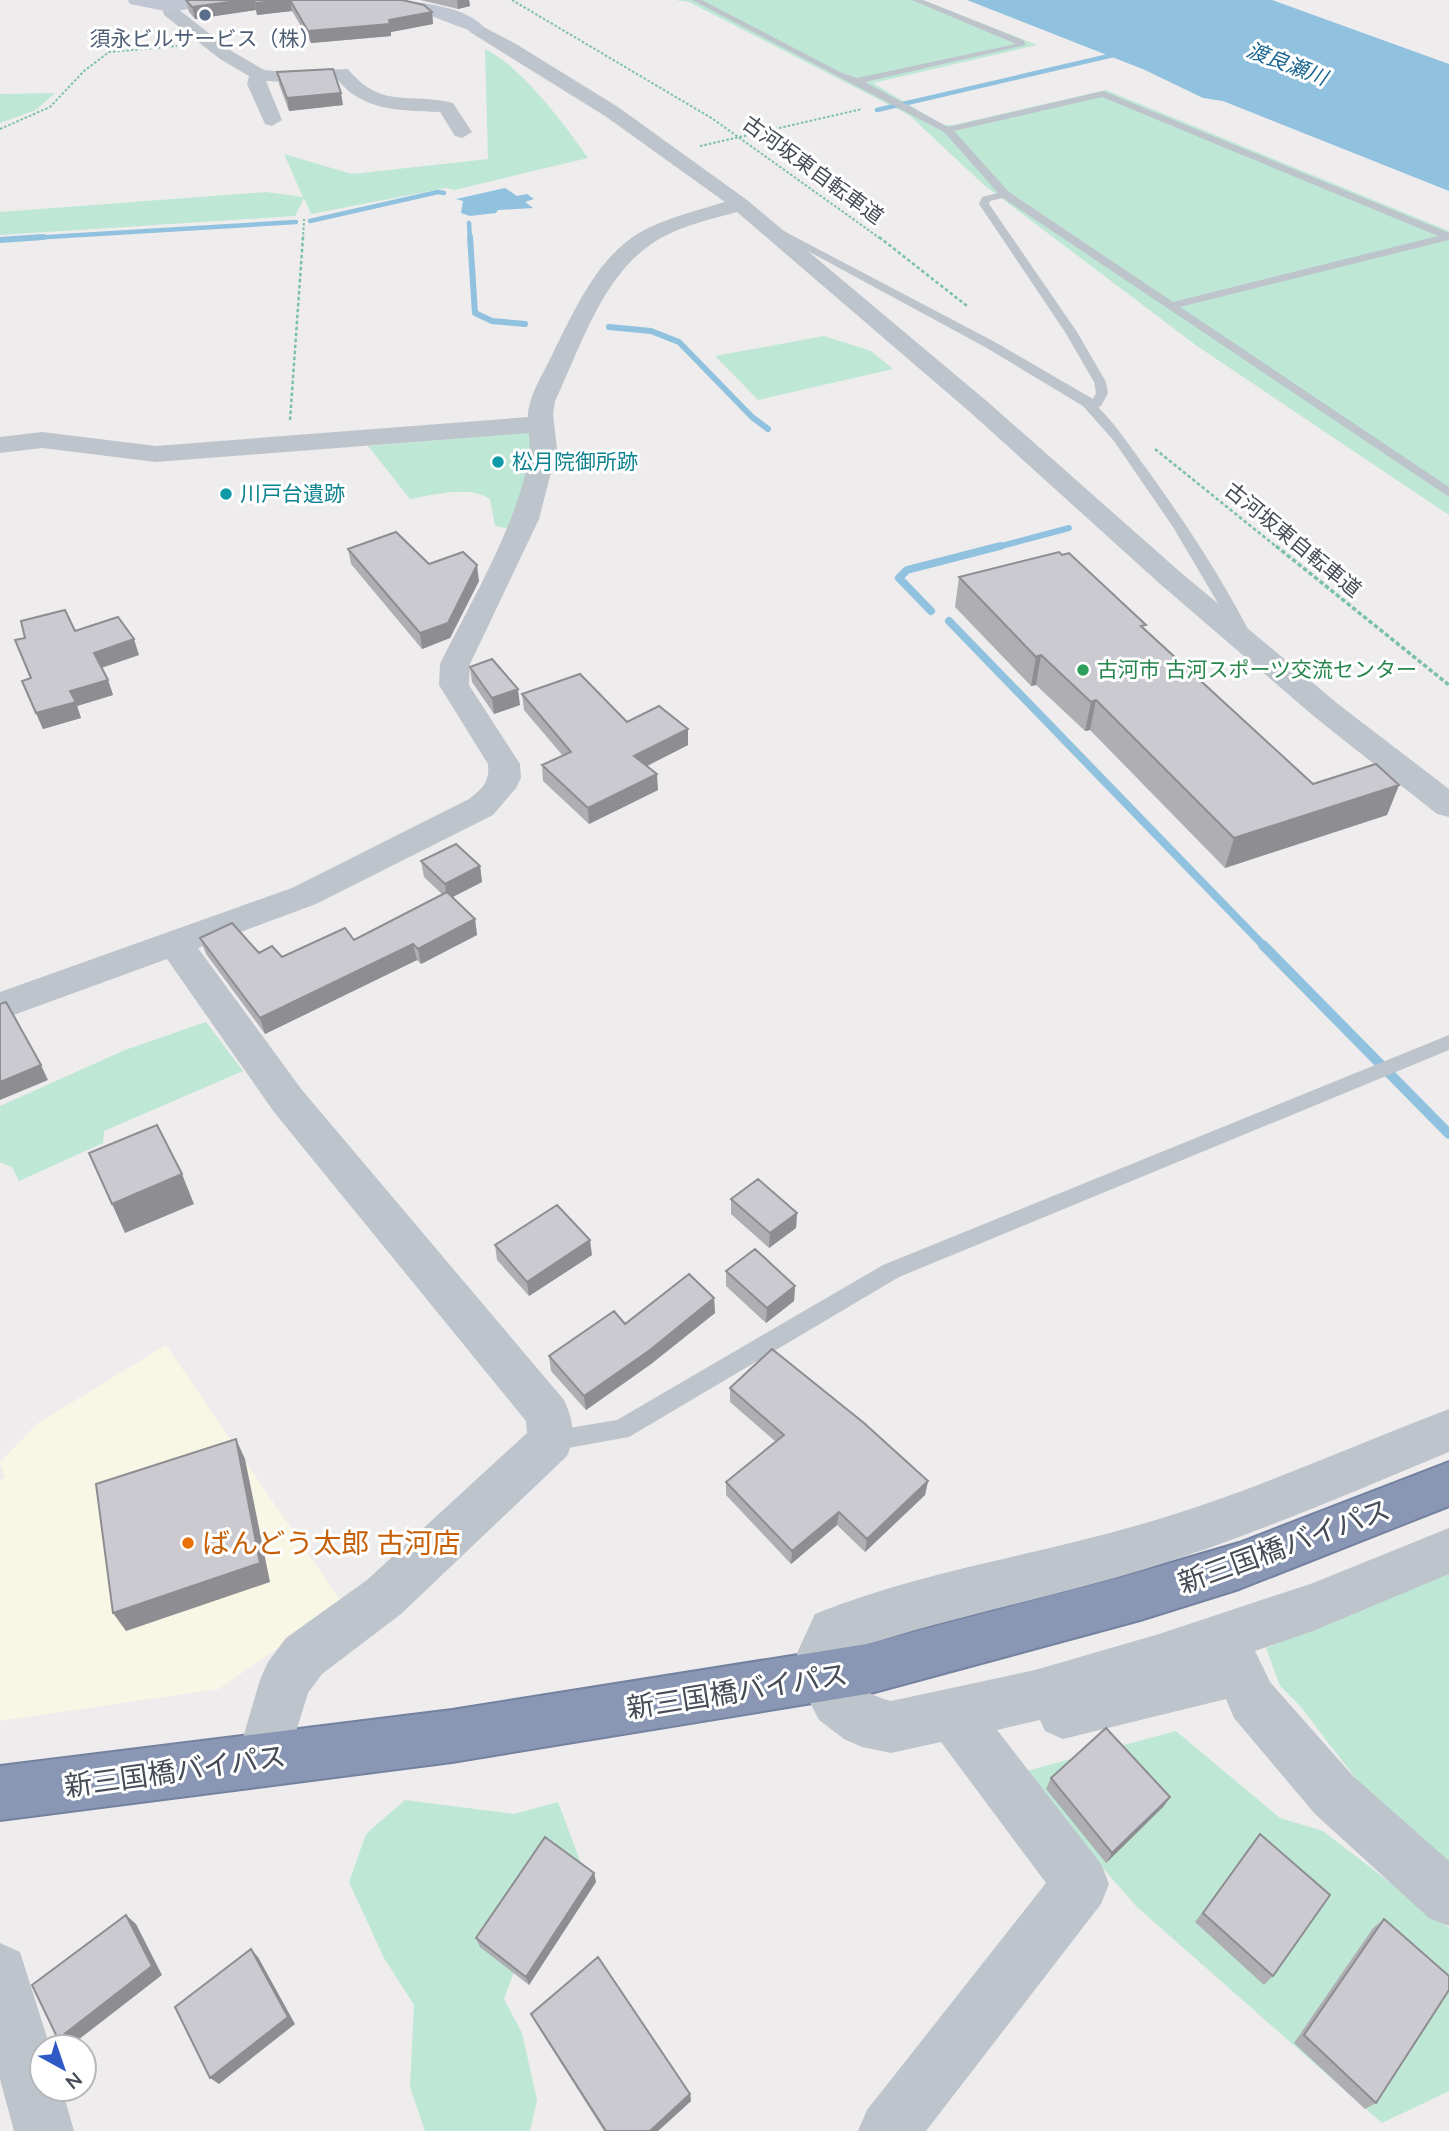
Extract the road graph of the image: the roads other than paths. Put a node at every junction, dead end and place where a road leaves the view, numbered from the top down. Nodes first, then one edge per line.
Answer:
1 (136, 0) edge
2 (212, 0) edge
3 (386, 0) edge
4 (696, 0) edge
5 (916, 0) edge
6 (170, 7) junction
7 (259, 74) junction
8 (857, 81) junction
9 (272, 120) dead end
10 (947, 130) junction
11 (463, 132) dead end
12 (1005, 194) junction
13 (740, 204) junction
14 (764, 224) junction
15 (1449, 237) edge
16 (1173, 305) junction
17 (1087, 403) junction
18 (541, 424) junction
19 (0, 445) edge
20 (1449, 494) edge
21 (1249, 645) junction
22 (1449, 806) edge
23 (175, 943) junction
24 (0, 1006) edge
25 (1449, 1042) edge
26 (1449, 1430) edge
27 (551, 1441) junction
28 (1449, 1484) edge
29 (1449, 1551) edge
30 (823, 1677) junction
31 (961, 1726) junction
32 (263, 1758) junction
33 (0, 1793) edge
34 (1449, 1898) edge
35 (0, 1972) edge
36 (44, 2131) edge
37 (888, 2131) edge

1 - 6 street
2 - 6 street
3 - 13 street
4 - 8 lane
5 - 8 lane
6 - 7 street
7 - 9 street
7 - 11 street
8 - 10 lane
10 - 12 lane
10 - 15 lane
12 - 16 lane
12 - 17 lane
13 - 14 street
13 - 18 street
14 - 17 lane
14 - 21 street
15 - 16 lane
16 - 20 lane
17 - 21 lane
18 - 19 street
18 - 23 street
21 - 22 street
23 - 24 street
23 - 27 street
25 - 27 lane
26 - 30 street
27 - 32 street
28 - 30 highway, 新三国橋バイパス
29 - 31 street
30 - 31 street
30 - 32 highway, 新三国橋バイパス
31 - 34 street
31 - 37 street
32 - 33 highway, 新三国橋バイパス
35 - 36 street

